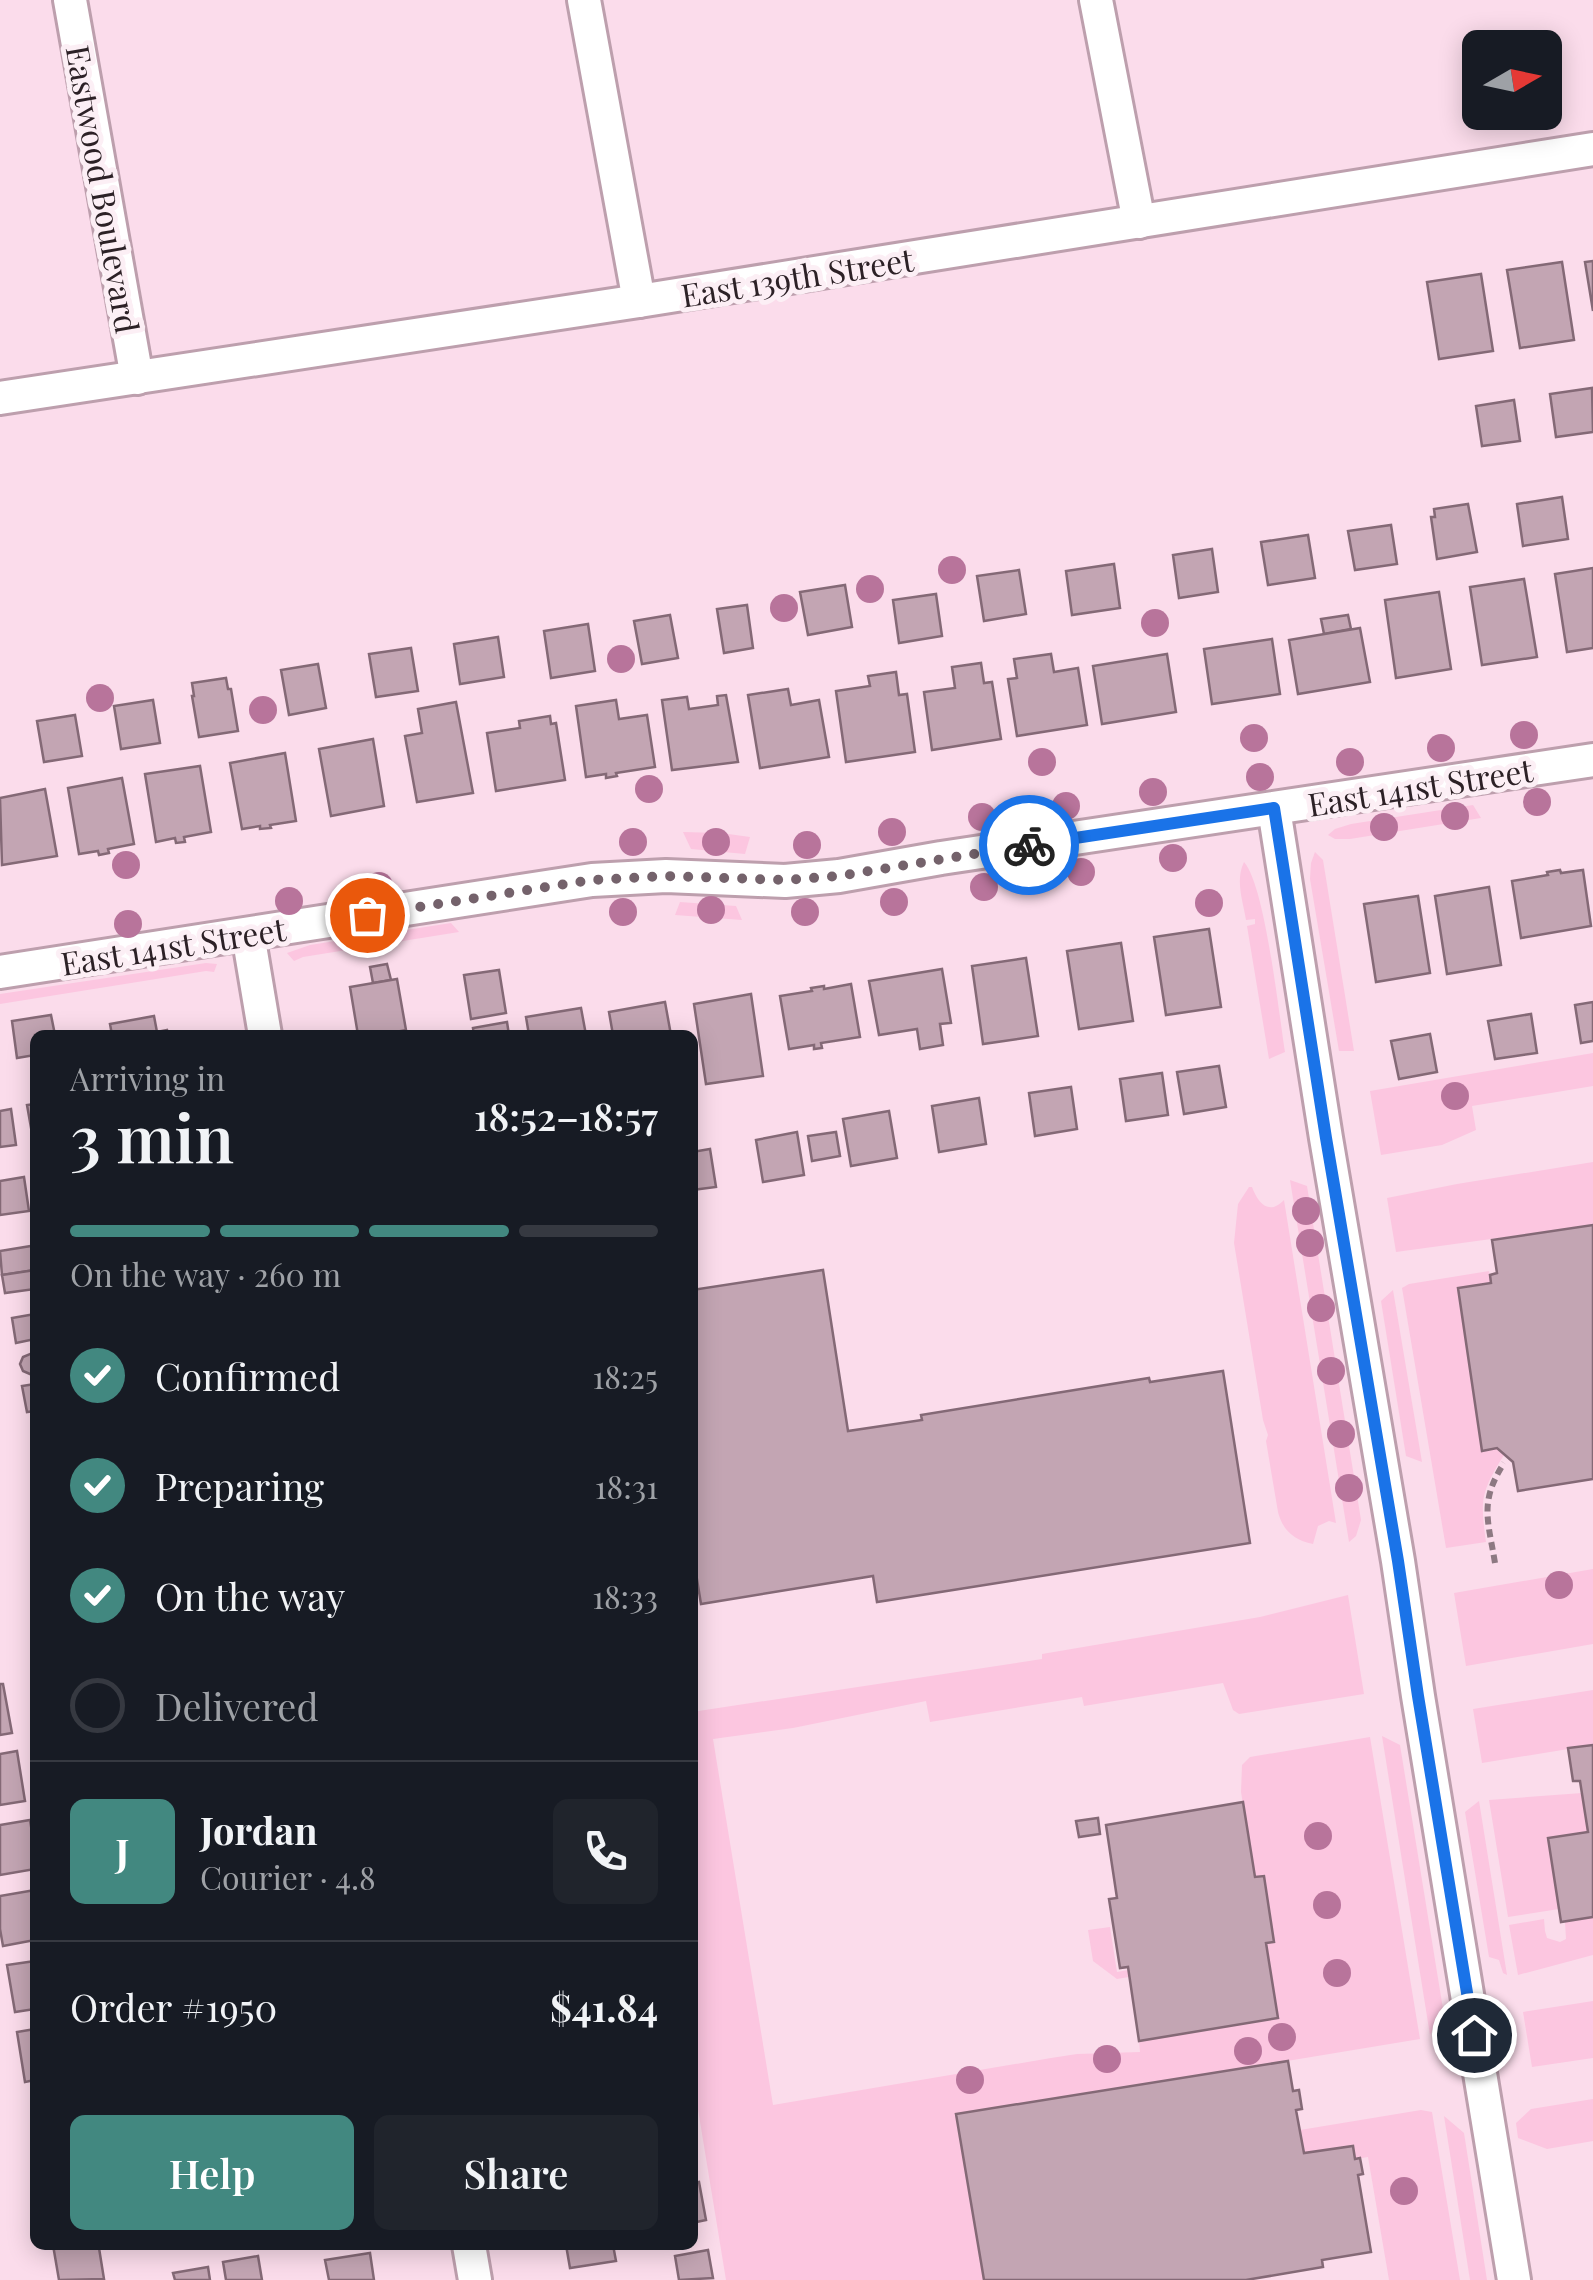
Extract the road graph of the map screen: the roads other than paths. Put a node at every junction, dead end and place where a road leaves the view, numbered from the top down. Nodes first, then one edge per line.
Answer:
1 (70, 0) edge
2 (584, 0) edge
3 (1096, 0) edge
4 (1593, 149) edge
5 (1138, 222) junction
6 (639, 301) junction
7 (137, 378) junction
8 (0, 398) edge
9 (1593, 760) edge
10 (1274, 808) junction
11 (248, 934) junction
12 (0, 972) edge
13 (264, 1030) edge
14 (470, 2250) edge
15 (475, 2280) edge
16 (1514, 2280) edge

1 - 7 street, Eastwood Boulevard
2 - 6 street
3 - 5 street
4 - 5 street, East 139th Street
5 - 6 street, East 139th Street
6 - 7 street, East 139th Street
7 - 8 street, East 139th Street
9 - 10 street, East 141st Street
10 - 11 street, East 141st Street
10 - 16 street
11 - 12 street, East 141st Street
11 - 13 street
14 - 15 street

